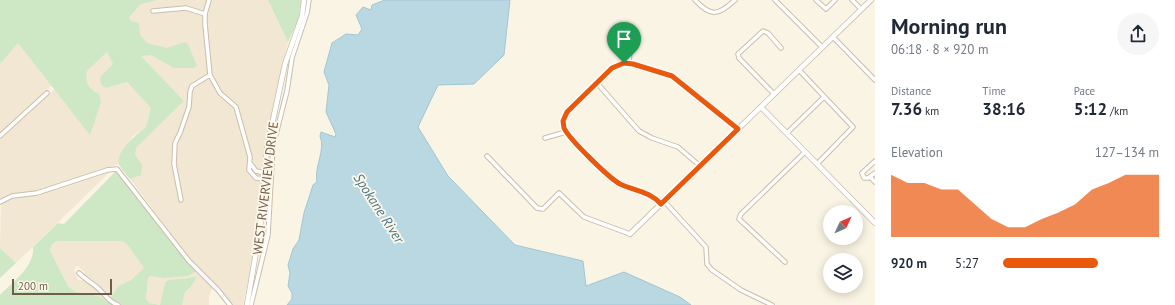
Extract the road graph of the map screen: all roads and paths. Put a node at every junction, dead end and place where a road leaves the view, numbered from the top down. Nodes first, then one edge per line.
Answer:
1 (210, 0) edge
2 (304, 0) edge
3 (309, 0) edge
4 (695, 0) edge
5 (735, 0) edge
6 (775, 0) edge
7 (816, 0) edge
8 (835, 0) edge
9 (852, 0) edge
10 (871, 0) edge
11 (861, 9) junction
12 (153, 11) dead end
13 (205, 14) junction
14 (833, 37) junction
15 (822, 47) junction
16 (781, 48) dead end
17 (630, 50) dead end
18 (629, 63) junction
19 (799, 70) junction
20 (210, 76) junction
21 (875, 80) edge
22 (597, 83) junction
23 (47, 93) dead end
24 (774, 94) junction
25 (824, 97) junction
26 (761, 107) junction
27 (273, 120) junction
28 (278, 124) junction
29 (738, 129) junction
30 (566, 132) junction
31 (787, 133) junction
32 (0, 136) edge
33 (545, 138) dead end
34 (805, 152) junction
35 (487, 156) dead end
36 (875, 161) edge
37 (250, 163) junction
38 (817, 164) junction
39 (700, 166) junction
40 (265, 173) junction
41 (875, 173) edge
42 (871, 178) junction
43 (264, 179) junction
44 (875, 182) edge
45 (181, 200) dead end
46 (0, 202) edge
47 (663, 202) junction
48 (875, 223) edge
49 (630, 234) joint
50 (785, 262) dead end
51 (79, 273) dead end
52 (251, 283) junction
53 (256, 285) junction
54 (118, 305) edge
55 (230, 305) edge
56 (247, 305) edge
57 (251, 305) edge
58 (772, 305) edge

1 - 13 street
2 - 27 street, WEST RIVERVIEW DRIVE
3 - 28 street, WEST RIVERVIEW DRIVE
4 - 5 street
6 - 15 street
7 - 8 street
9 - 11 street
10 - 11 street
11 - 14 street
12 - 13 street
13 - 20 street
14 - 15 street
14 - 21 street
15 - 19 street
16 - 24 street
17 - 18 street
18 - 22 street
18 - 29 street
19 - 24 street
19 - 25 street
20 - 37 street
20 - 45 street
22 - 30 street
22 - 39 street
23 - 32 street
24 - 26 street
25 - 31 street
25 - 38 street
26 - 29 street
26 - 31 street
27 - 28 street
27 - 40 street, WEST RIVERVIEW DRIVE
28 - 53 street, WEST RIVERVIEW DRIVE
29 - 39 street
30 - 33 street
30 - 47 street
31 - 34 street
34 - 38 street
34 - 50 street
35 - 49 street
36 - 42 street
37 - 40 street
37 - 43 street
38 - 48 street
39 - 47 street
40 - 43 street, WEST RIVERVIEW DRIVE
41 - 42 street
42 - 44 street
43 - 52 street, WEST RIVERVIEW DRIVE
46 - 55 street
47 - 49 street
47 - 58 street
51 - 54 street
52 - 53 street
52 - 56 street, WEST RIVERVIEW DRIVE
53 - 57 street, WEST RIVERVIEW DRIVE

